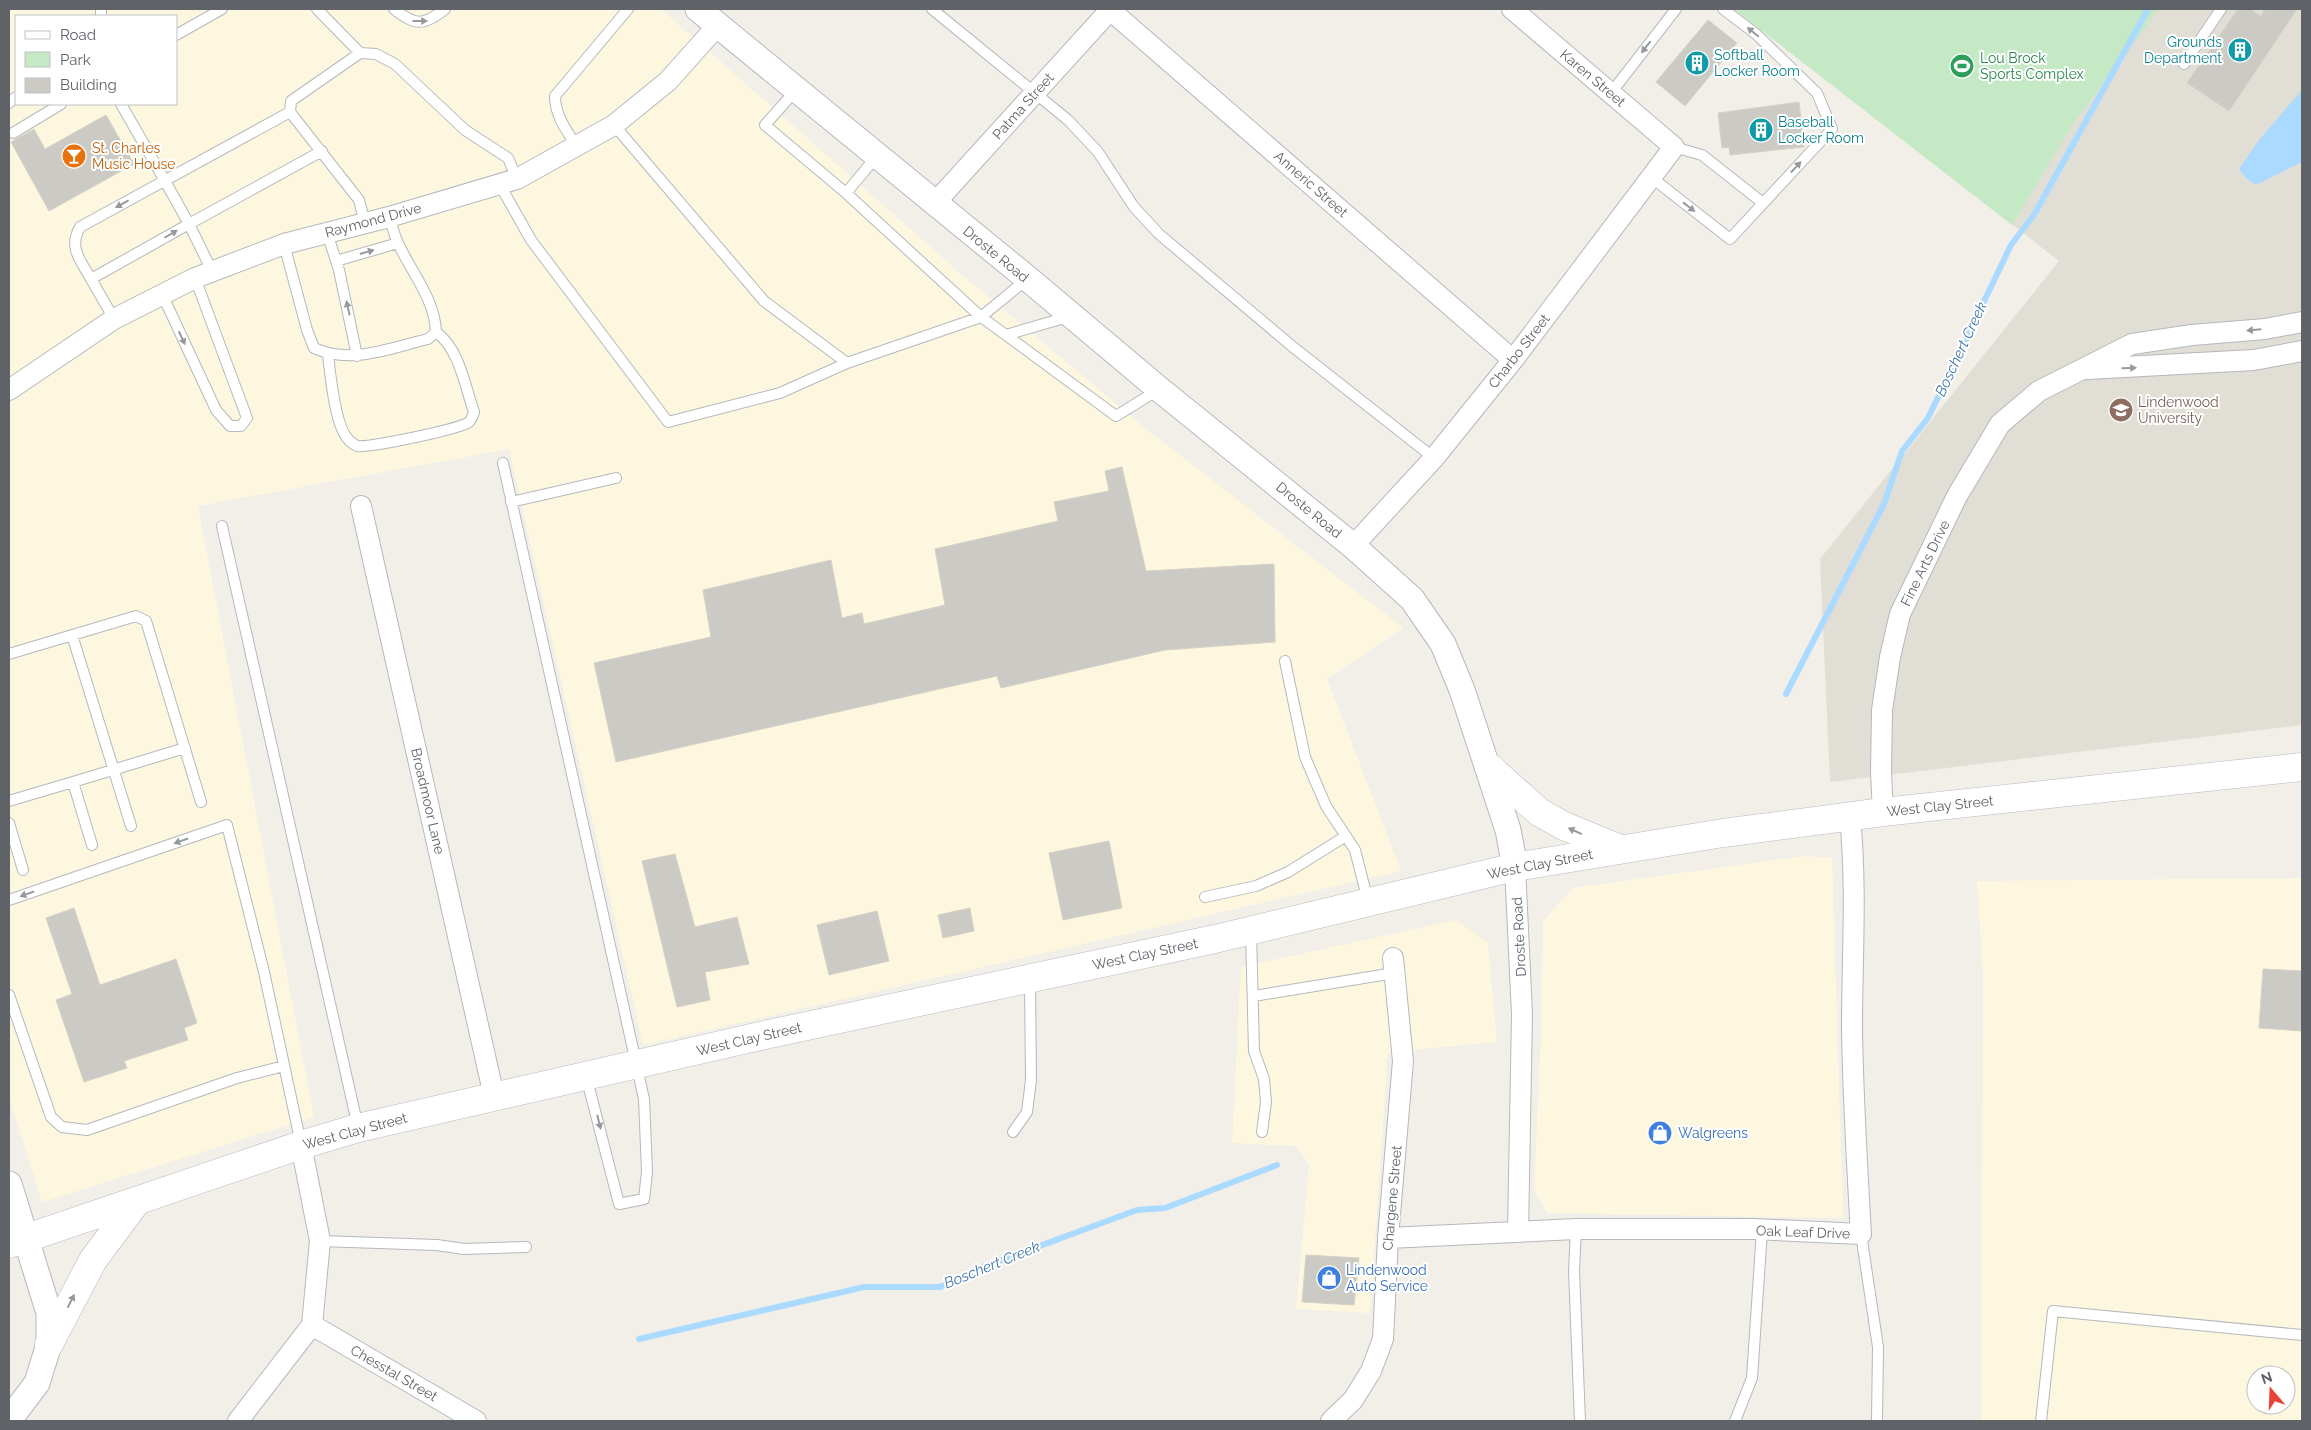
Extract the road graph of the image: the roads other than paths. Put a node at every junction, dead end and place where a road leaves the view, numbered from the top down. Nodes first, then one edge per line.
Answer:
1 (222, 9) edge
2 (317, 9) edge
3 (394, 9) edge
4 (445, 9) edge
5 (628, 9) edge
6 (698, 9) edge
7 (932, 9) edge
8 (1110, 9) edge
9 (1512, 9) edge
10 (1676, 9) edge
11 (1723, 9) edge
12 (2221, 9) edge
13 (718, 25) junction
14 (178, 34) edge
15 (360, 54) junction
16 (2184, 64) dead end
17 (796, 90) junction
18 (1035, 93) junction
19 (1611, 93) junction
20 (58, 105) edge
21 (122, 105) edge
22 (290, 112) junction
23 (614, 125) junction
24 (12, 133) dead end
25 (576, 147) junction
26 (1674, 147) junction
27 (322, 151) junction
28 (877, 156) junction
29 (1651, 177) junction
30 (165, 181) junction
31 (509, 182) junction
32 (846, 193) junction
33 (1763, 203) junction
34 (934, 204) junction
35 (390, 217) junction
36 (365, 223) junction
37 (188, 224) junction
38 (327, 233) junction
39 (398, 243) junction
40 (284, 244) junction
41 (336, 261) junction
42 (204, 274) junction
43 (1027, 278) junction
44 (91, 279) junction
45 (162, 294) junction
46 (1072, 316) junction
47 (981, 317) junction
48 (114, 319) junction
49 (2302, 322) edge
50 (436, 332) junction
51 (1006, 335) junction
52 (2302, 351) edge
53 (328, 354) junction
54 (357, 356) junction
55 (1512, 360) junction
56 (847, 363) junction
57 (2080, 370) junction
58 (1159, 389) junction
59 (9, 390) edge
60 (1434, 458) junction
61 (503, 463) dead end
62 (616, 478) dead end
63 (512, 502) junction
64 (361, 506) dead end
65 (222, 526) dead end
66 (1353, 546) junction
67 (72, 635) junction
68 (9, 654) edge
69 (1285, 661) dead end
70 (185, 748) junction
71 (1489, 767) junction
72 (2302, 767) edge
73 (114, 770) junction
74 (73, 782) junction
75 (9, 801) edge
76 (201, 802) dead end
77 (1883, 812) junction
78 (1850, 817) junction
79 (9, 823) edge
80 (131, 826) dead end
81 (1346, 836) junction
82 (92, 845) dead end
83 (1620, 849) junction
84 (1515, 867) junction
85 (23, 870) dead end
86 (1205, 897) dead end
87 (9, 900) edge
88 (1369, 902) junction
89 (1251, 930) junction
90 (1394, 965) joint
91 (1030, 978) junction
92 (9, 995) edge
93 (1254, 996) junction
94 (636, 1064) junction
95 (284, 1066) junction
96 (586, 1075) junction
97 (494, 1096) junction
98 (358, 1128) junction
99 (1013, 1132) dead end
100 (1262, 1132) dead end
101 (301, 1145) junction
102 (9, 1184) edge
103 (137, 1201) junction
104 (1576, 1229) junction
105 (1762, 1230) junction
106 (1518, 1232) junction
107 (1861, 1234) junction
108 (1388, 1238) junction
109 (17, 1241) edge
110 (320, 1241) junction
111 (526, 1247) dead end
112 (312, 1325) junction
113 (2302, 1335) edge
114 (49, 1344) junction
115 (9, 1420) edge
116 (238, 1421) edge
117 (476, 1421) edge
118 (1331, 1421) edge
119 (1580, 1421) edge
120 (1735, 1421) edge
121 (1877, 1421) edge
122 (2041, 1421) edge

1 - 14 lane
2 - 15 lane
3 -> 4 lane
5 - 25 lane
6 - 13 street, Droste Road
7 - 18 lane
8 - 18 street, Patma Street
8 - 55 street, Anneric Street
9 - 19 street, Karen Street
10 -> 19 lane
33 -> 11 lane
12 - 16 lane
13 - 17 street, Droste Road
13 - 23 street, Raymond Drive
15 - 22 lane
15 - 31 lane
17 - 28 street, Droste Road
17 - 32 lane
18 - 34 street, Patma Street
18 - 60 lane
19 - 26 street, Karen Street
20 - 24 lane
21 - 30 lane
22 - 27 lane
22 - 30 lane
23 - 25 street, Raymond Drive
23 - 56 lane
25 - 31 street, Raymond Drive
26 - 29 street, Charbo Street
26 - 33 lane
27 - 36 lane
27 - 37 lane
28 - 32 lane
28 - 34 street, Droste Road
29 -> 33 lane
29 - 55 street, Charbo Street
30 - 37 lane
30 -> 44 lane
31 - 35 street, Raymond Drive
31 - 56 lane
32 - 47 lane
34 - 43 street, Droste Road
35 - 36 street, Raymond Drive
35 - 39 lane
36 - 38 street, Raymond Drive
37 - 42 lane
44 -> 37 lane
38 - 40 street, Raymond Drive
38 - 41 lane
41 -> 39 lane
39 - 50 lane
40 - 42 street, Raymond Drive
40 - 53 lane
54 -> 41 lane
42 - 45 street, Raymond Drive
45 -> 42 lane
43 - 46 street, Droste Road
43 - 47 lane
44 - 48 lane
45 - 48 street, Raymond Drive
46 - 51 lane
46 - 58 street, Droste Road
47 - 51 lane
47 - 56 lane
48 - 59 street, Raymond Drive
49 -> 57 street, Fine Arts Drive
50 - 53 lane
50 - 54 lane
51 - 58 lane
57 -> 52 street, Fine Arts Drive
53 - 54 lane
55 - 60 street, Charbo Street
57 - 77 street, Fine Arts Drive
58 - 66 street, Droste Road
60 - 66 street, Charbo Street
61 - 63 lane
62 - 63 lane
63 - 94 lane
64 - 97 street, Broadmoor Lane
65 - 98 lane
66 - 71 street, Droste Road
67 - 68 lane
67 - 70 lane
67 - 73 lane
69 - 81 lane
70 - 73 lane
70 - 76 lane
83 -> 71 main road
71 - 84 street, Droste Road
72 - 77 main road, West Clay Street
73 - 74 lane
73 - 80 lane
74 - 75 lane
74 - 82 lane
77 - 78 main road, West Clay Street
78 - 83 main road, West Clay Street
78 - 107 street, Oak Leaf Drive
79 - 85 lane
81 - 86 lane
81 - 88 lane
83 - 84 main road, West Clay Street
84 - 88 main road, West Clay Street
84 - 106 street, Droste Road
95 -> 87 lane
88 - 89 main road, West Clay Street
89 - 91 main road, West Clay Street
89 - 93 lane
90 - 93 lane
90 - 108 street, Chargene Street
91 - 94 main road, West Clay Street
91 - 99 lane
92 - 95 lane
93 - 100 lane
94 - 96 main road, West Clay Street
96 -> 94 lane
95 - 101 lane
96 - 97 main road, West Clay Street
97 - 98 main road, West Clay Street
98 - 101 main road, West Clay Street
101 - 103 main road, West Clay Street
101 - 110 street
102 - 109 street
103 - 109 main road, West Clay Street
114 -> 103 main road
104 - 105 street, Oak Leaf Drive
104 - 106 street, Oak Leaf Drive
104 - 119 lane
105 - 107 street, Oak Leaf Drive
105 - 120 lane
106 - 108 street, Oak Leaf Drive
107 - 121 lane
108 - 118 street, Chargene Street
109 - 114 street
110 - 111 lane
110 - 112 street
112 - 116 street
112 - 117 street, Chesstal Street
113 - 122 lane
114 - 115 street

